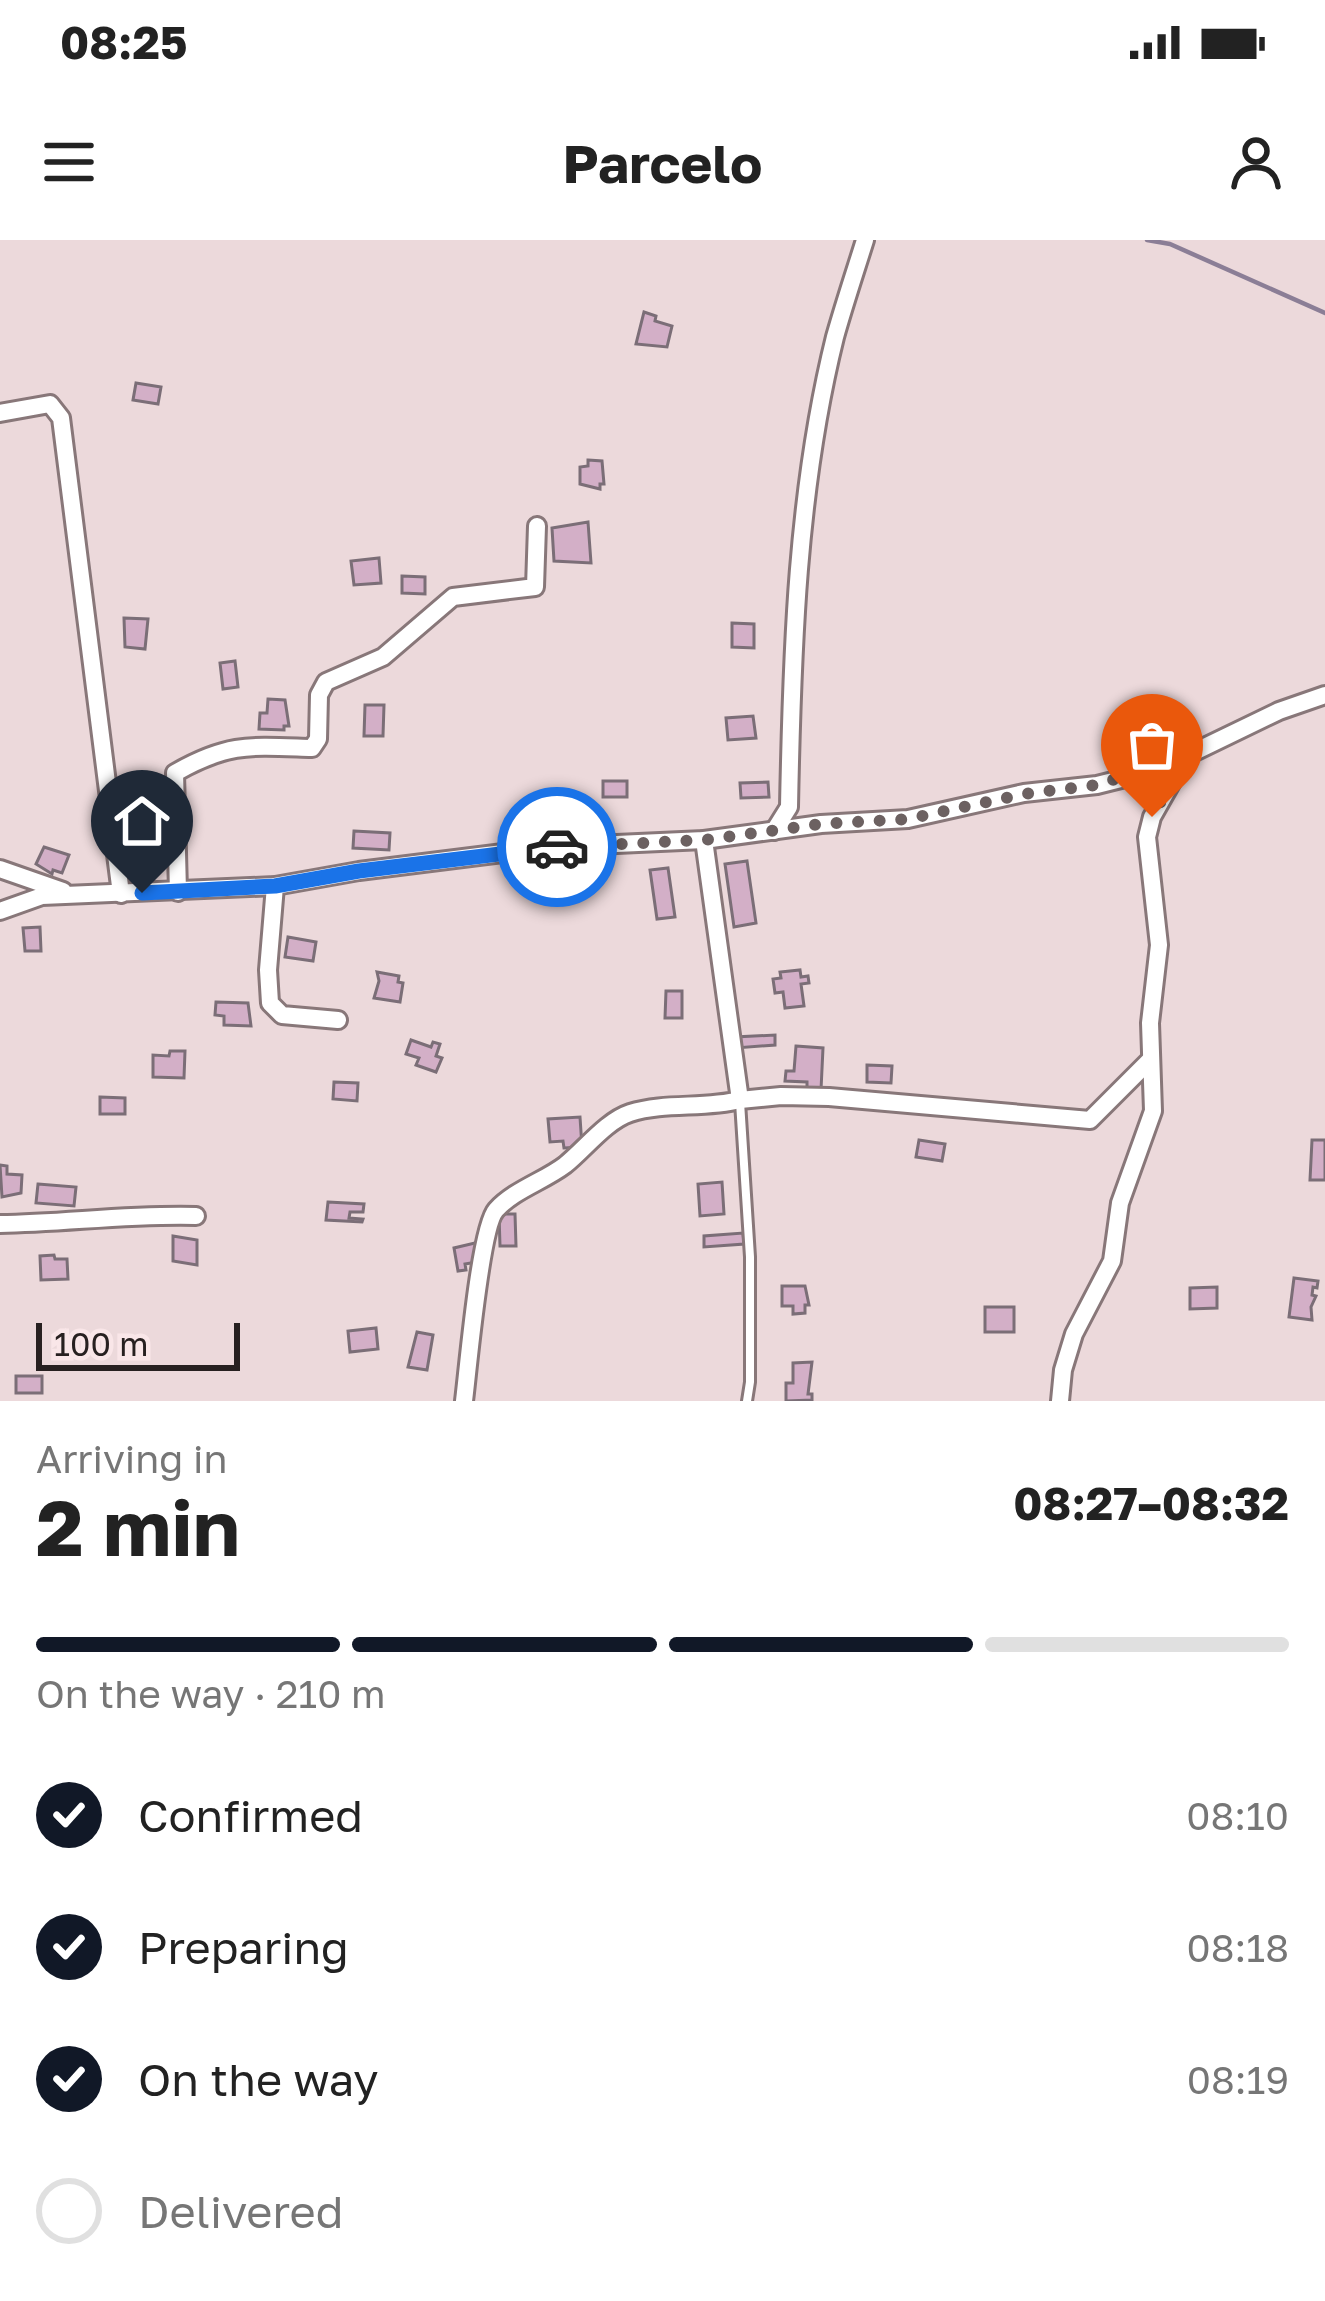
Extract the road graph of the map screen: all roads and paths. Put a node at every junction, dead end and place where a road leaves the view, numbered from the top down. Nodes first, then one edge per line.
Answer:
1 (866, 240) edge
2 (0, 413) edge
3 (537, 526) dead end
4 (1325, 695) edge
5 (1186, 756) junction
6 (774, 831) junction
7 (704, 840) junction
8 (0, 869) edge
9 (275, 886) junction
10 (178, 892) junction
11 (121, 894) junction
12 (75, 896) junction
13 (0, 910) edge
14 (338, 1020) dead end
15 (1151, 1059) junction
16 (740, 1100) junction
17 (196, 1216) dead end
18 (0, 1224) edge
19 (464, 1401) edge
20 (747, 1401) edge
21 (1060, 1401) edge

1 - 6 street
2 - 11 street
3 - 10 street
4 - 5 street
5 - 6 street
5 - 15 street
6 - 7 street
7 - 9 street
7 - 16 street
8 - 12 street
9 - 10 street
9 - 14 street
10 - 11 street
11 - 12 street
12 - 13 street
15 - 16 street
15 - 21 street
16 - 19 street
16 - 20 lane
17 - 18 street

